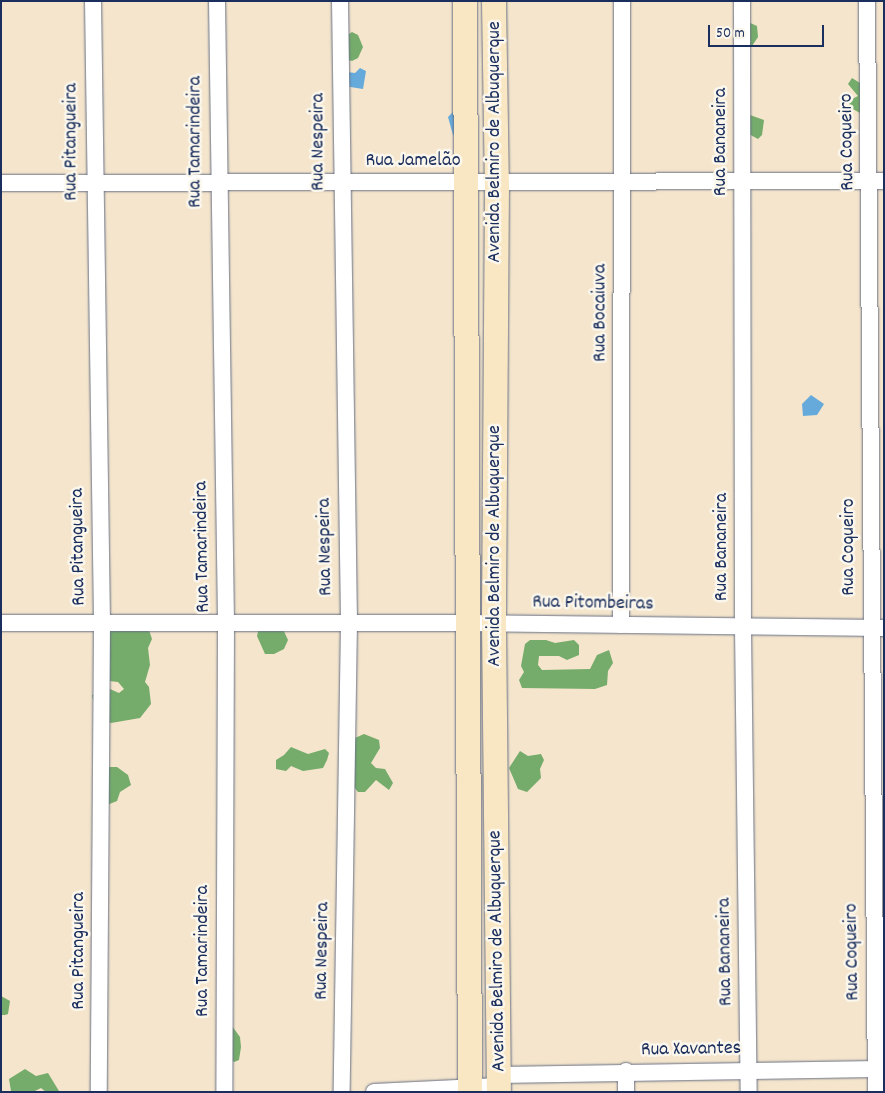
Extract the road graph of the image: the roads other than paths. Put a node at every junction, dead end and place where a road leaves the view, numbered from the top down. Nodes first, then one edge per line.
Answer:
1 (92, 1) edge
2 (217, 1) edge
3 (340, 1) edge
4 (465, 1) edge
5 (494, 1) edge
6 (622, 1) edge
7 (742, 1) edge
8 (867, 1) edge
9 (622, 181) junction
10 (743, 181) junction
11 (877, 181) edge
12 (217, 182) junction
13 (340, 182) junction
14 (467, 182) junction
15 (1, 183) edge
16 (93, 183) junction
17 (497, 184) junction
18 (102, 622) junction
19 (226, 622) junction
20 (349, 622) junction
21 (1, 623) edge
22 (468, 623) junction
23 (494, 624) junction
24 (621, 625) junction
25 (743, 628) junction
26 (877, 628) edge
27 (880, 1069) edge
28 (749, 1070) junction
29 (626, 1071) junction
30 (499, 1084) edge
31 (470, 1090) edge
32 (99, 1092) edge
33 (224, 1092) edge
34 (342, 1092) edge
35 (374, 1092) edge
36 (626, 1092) edge
37 (749, 1092) edge
38 (876, 1092) edge

1 - 16 street, Rua Pitangueira
2 - 12 street, Rua Tamarindeira
3 - 13 street, Rua Nespeira
4 - 14 main road, Avenida Belmiro de Albuquerque
5 - 17 main road, Avenida Belmiro de Albuquerque
6 - 9 street, Rua Bocaiuva
7 - 10 street, Rua Bananeira
8 - 11 street, Rua Coqueiro
9 - 10 street, Rua Jamelão
9 - 17 street, Rua Jamelão
9 - 24 street, Rua Bocaiuva
10 - 11 street, Rua Jamelão
10 - 25 street, Rua Bananeira
11 - 26 street, Rua Coqueiro
12 - 13 street, Rua Jamelão
12 - 16 street, Rua Jamelão
12 - 19 street, Rua Tamarindeira
13 - 14 street, Rua Jamelão
13 - 20 street, Rua Nespeira
14 - 17 street, Rua Jamelão
14 - 22 main road, Avenida Belmiro de Albuquerque
15 - 16 street, Rua Jamelão
16 - 18 street, Rua Pitangueira
17 - 23 main road, Avenida Belmiro de Albuquerque
18 - 19 street, Rua Pitombeiras
18 - 21 street, Rua Pitombeiras
18 - 32 street, Rua Pitangueira
19 - 20 street, Rua Pitombeiras
19 - 33 street, Rua Tamarindeira
20 - 22 street, Rua Pitombeiras
20 - 34 street, Rua Nespeira
22 - 23 street, Rua Pitombeiras
22 - 31 main road, Avenida Belmiro de Albuquerque
23 - 24 street, Rua Pitombeiras
23 - 30 main road, Avenida Belmiro de Albuquerque
24 - 25 street, Rua Pitombeiras
25 - 26 street, Rua Pitombeiras
25 - 28 street, Rua Bananeira
26 - 27 street, Rua Coqueiro
27 - 28 street, Rua Xavantes
27 - 38 street, Rua Coqueiro
28 - 29 street, Rua Xavantes
28 - 37 street, Rua Bananeira
29 - 30 street, Rua Xavantes
29 - 36 street
30 - 31 street, Rua Xavantes
31 - 35 street, Rua Xavantes

